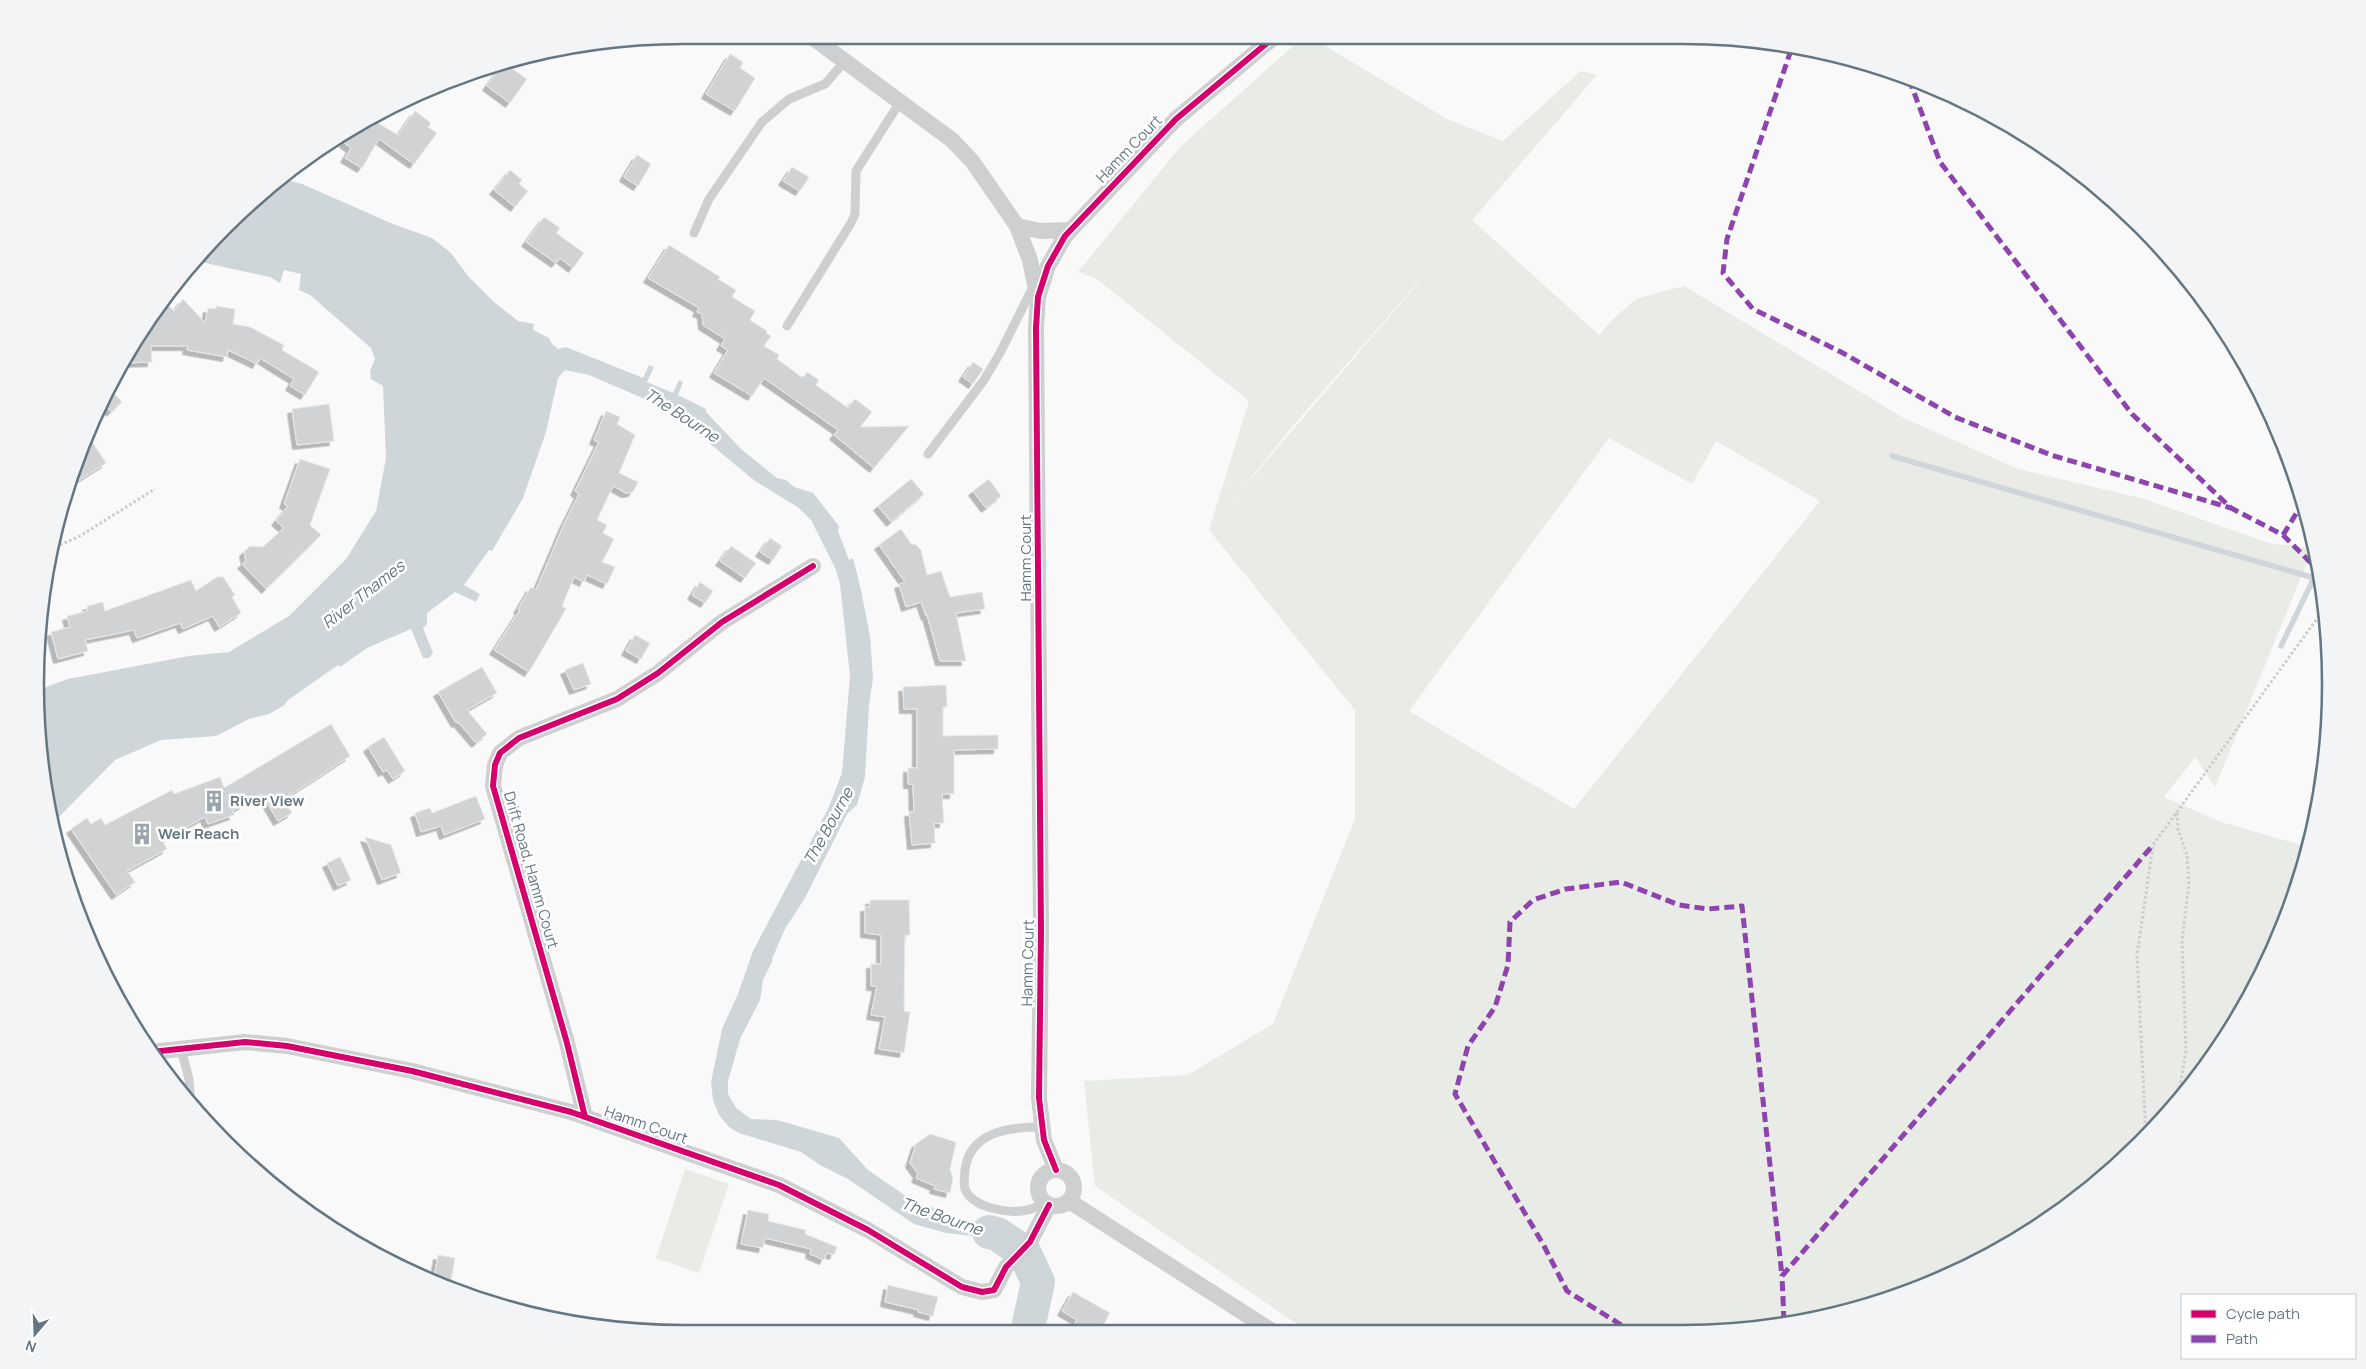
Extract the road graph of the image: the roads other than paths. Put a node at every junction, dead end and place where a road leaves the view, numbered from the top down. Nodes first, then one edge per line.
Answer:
1 (822, 44) edge
2 (1266, 44) edge
3 (845, 61) junction
4 (900, 102) junction
5 (1017, 226) junction
6 (1070, 230) junction
7 (694, 233) dead end
8 (1036, 290) junction
9 (787, 326) dead end
10 (928, 454) dead end
11 (813, 566) dead end
12 (181, 1049) junction
13 (160, 1051) edge
14 (190, 1092) edge
15 (585, 1117) junction
16 (1042, 1127) junction
17 (1056, 1170) junction
18 (1069, 1201) junction
19 (1046, 1204) junction
20 (1263, 1325) edge

1 - 3 street
2 - 6 street, Hamm Court
3 - 4 street
3 - 7 lane
4 - 5 street
4 - 9 lane
5 - 6 street
5 - 8 street
6 - 8 street, Hamm Court
8 - 10 lane
8 - 16 street, Hamm Court
11 - 15 street, Drift Road, Hamm Court
12 - 13 street, Hamm Court
12 - 14 lane
12 - 15 street, Hamm Court
15 - 19 street, Hamm Court
16 - 17 street, Hamm Court
16 - 19 lane
17 - 18 street
17 - 19 street
18 - 19 street
18 - 20 street

